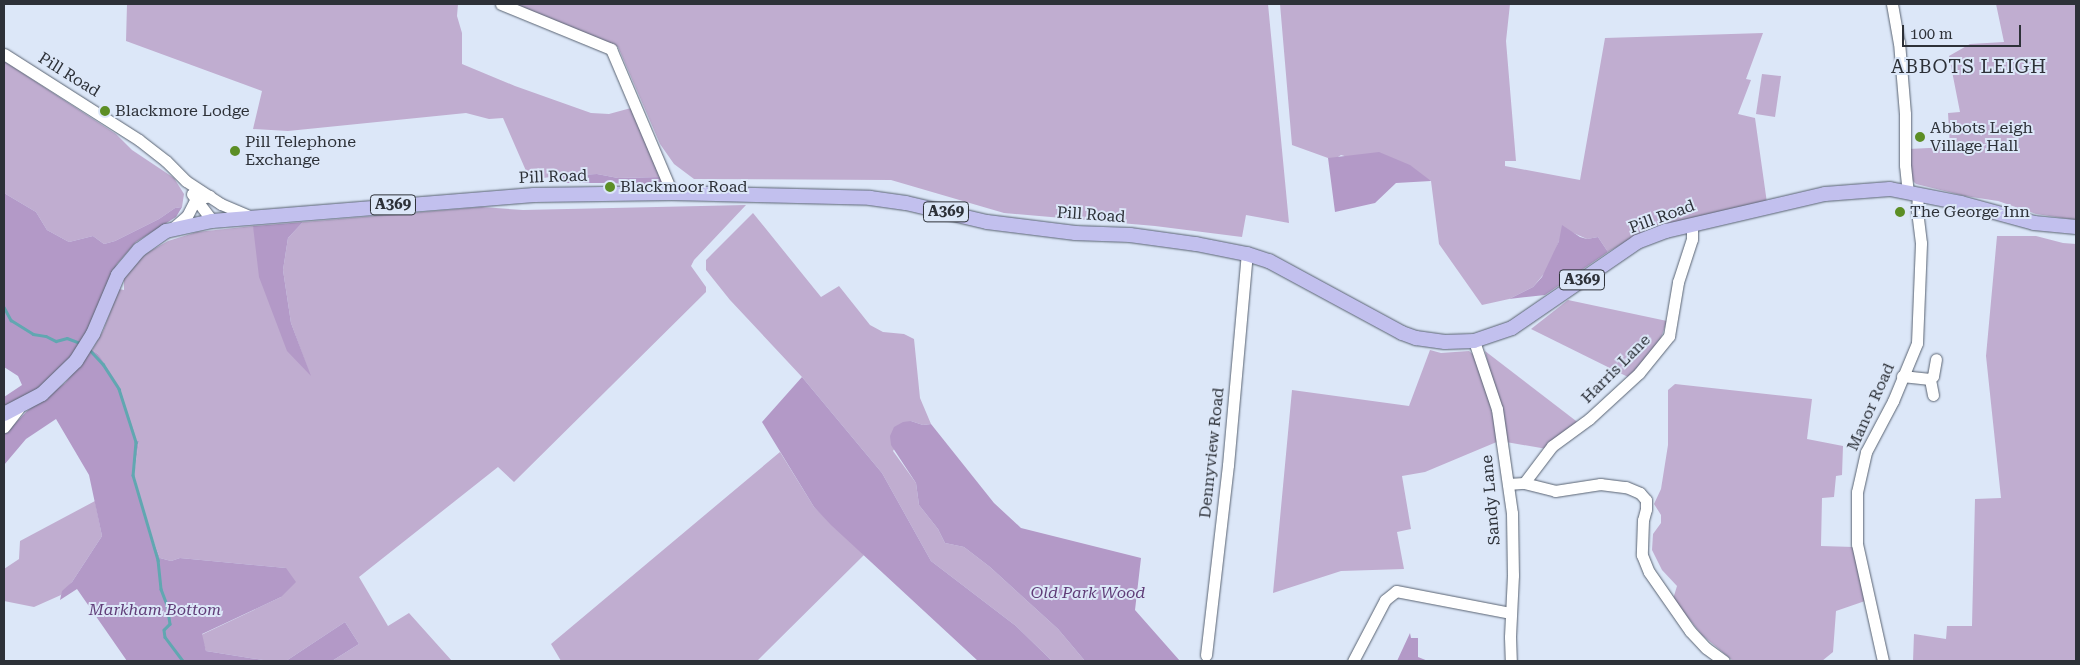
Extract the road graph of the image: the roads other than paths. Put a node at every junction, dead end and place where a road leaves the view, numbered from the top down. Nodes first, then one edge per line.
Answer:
1 (501, 4) edge
2 (1892, 4) edge
3 (4, 54) edge
4 (186, 181) junction
5 (672, 192) junction
6 (1913, 193) junction
7 (208, 196) junction
8 (195, 200) junction
9 (221, 204) junction
10 (252, 217) junction
11 (216, 220) junction
12 (1692, 224) junction
13 (2076, 227) edge
14 (173, 228) junction
15 (1248, 254) junction
16 (1474, 341) junction
17 (1936, 359) dead end
18 (1902, 376) junction
19 (1930, 379) junction
20 (1934, 395) dead end
21 (19, 408) junction
22 (4, 414) edge
23 (4, 427) edge
24 (1524, 483) junction
25 (1508, 484) junction
26 (1510, 613) junction
27 (1206, 655) dead end
28 (1353, 661) edge
29 (1511, 661) edge
30 (1724, 661) edge
31 (1883, 661) edge

1 - 5 street
2 - 6 street, Manor Road
3 - 4 street, Pill Road
4 - 7 street, Pill Road
4 - 8 street, Pill Road
5 - 10 main road, Pill Road / A369
5 - 15 main road, Pill Road / A369
6 - 12 main road, Pill Road / A369
6 - 13 main road, A369
6 - 18 street, Manor Road
7 - 8 street
7 - 9 street, Pill Road
8 - 11 street, Pill Road
8 - 14 street
9 - 10 street, Pill Road
9 - 11 street
10 - 11 main road, A369
11 - 14 main road, A369
12 - 16 main road, Pill Road / A369
12 - 24 street, Harris Lane
14 - 21 main road, A369
15 - 16 main road, Pill Road / A369
15 - 27 street, Dennyview Road
16 - 25 street, Sandy Lane
17 - 19 street
18 - 19 street
18 - 31 street, Manor Road
19 - 20 street
21 - 22 main road, A369
21 - 23 street
24 - 25 street
24 - 30 street
25 - 26 street, Sandy Lane
26 - 28 street
26 - 29 street, Sandy Lane

